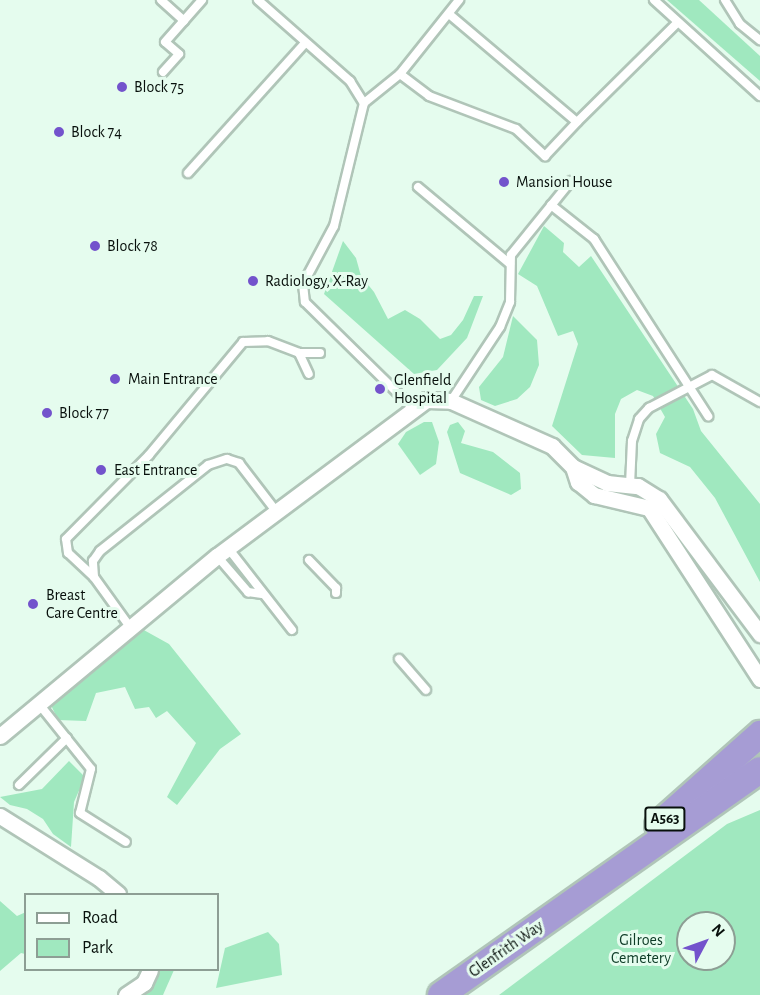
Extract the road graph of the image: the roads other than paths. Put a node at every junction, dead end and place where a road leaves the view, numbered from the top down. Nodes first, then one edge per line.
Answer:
1 (161, 0) edge
2 (202, 0) edge
3 (258, 0) edge
4 (459, 0) edge
5 (654, 0) edge
6 (725, 0) edge
7 (449, 14) junction
8 (184, 21) junction
9 (678, 22) junction
10 (760, 40) edge
11 (305, 43) junction
12 (163, 72) dead end
13 (400, 74) junction
14 (760, 96) edge
15 (364, 103) junction
16 (577, 122) junction
17 (188, 173) dead end
18 (571, 181) dead end
19 (418, 187) dead end
20 (550, 205) junction
21 (510, 264) junction
22 (299, 353) junction
23 (320, 353) dead end
24 (309, 374) dead end
25 (689, 384) junction
26 (451, 401) junction
27 (760, 401) edge
28 (412, 407) junction
29 (708, 416) dead end
30 (573, 468) junction
31 (630, 485) junction
32 (276, 511) junction
33 (223, 552) junction
34 (309, 560) dead end
35 (94, 577) junction
36 (336, 593) dead end
37 (262, 594) junction
38 (130, 627) junction
39 (292, 630) dead end
40 (760, 634) edge
41 (399, 659) dead end
42 (760, 679) edge
43 (426, 690) dead end
44 (37, 702) junction
45 (760, 734) edge
46 (0, 736) edge
47 (67, 738) junction
48 (760, 770) edge
49 (20, 784) dead end
50 (0, 816) edge
51 (126, 842) dead end
52 (117, 893) edge
53 (571, 904) junction
54 (149, 971) edge
55 (126, 995) edge
56 (441, 995) edge

1 - 8 lane
2 - 8 lane
3 - 11 lane
4 - 7 lane
5 - 9 lane
6 - 10 lane
7 - 13 lane
7 - 16 lane
8 - 12 lane
9 - 14 lane
9 - 16 lane
11 - 15 lane
11 - 17 lane
13 - 15 lane
13 - 16 lane
15 - 28 lane
18 - 20 lane
19 - 21 lane
20 - 21 lane
20 - 25 lane
21 - 26 lane
22 - 23 lane
22 - 24 lane
22 - 35 lane
25 - 27 lane
25 - 29 lane
25 - 31 lane
26 - 28 street
26 - 30 street
28 - 32 street
30 - 31 street
30 - 42 street
31 - 40 street
32 - 33 street
32 - 35 lane
33 - 37 lane
33 - 37 lane
33 - 38 street
34 - 36 lane
35 - 38 lane
37 - 39 lane
38 - 44 street
41 - 43 lane
44 - 46 street
44 - 47 lane
45 - 53 highway, Glenfrith Way / A563
47 - 49 lane
47 - 51 lane
48 - 53 highway, Glenfrith Way / A563
50 - 52 street
53 - 56 highway, Glenfrith Way / A563
54 - 55 street

